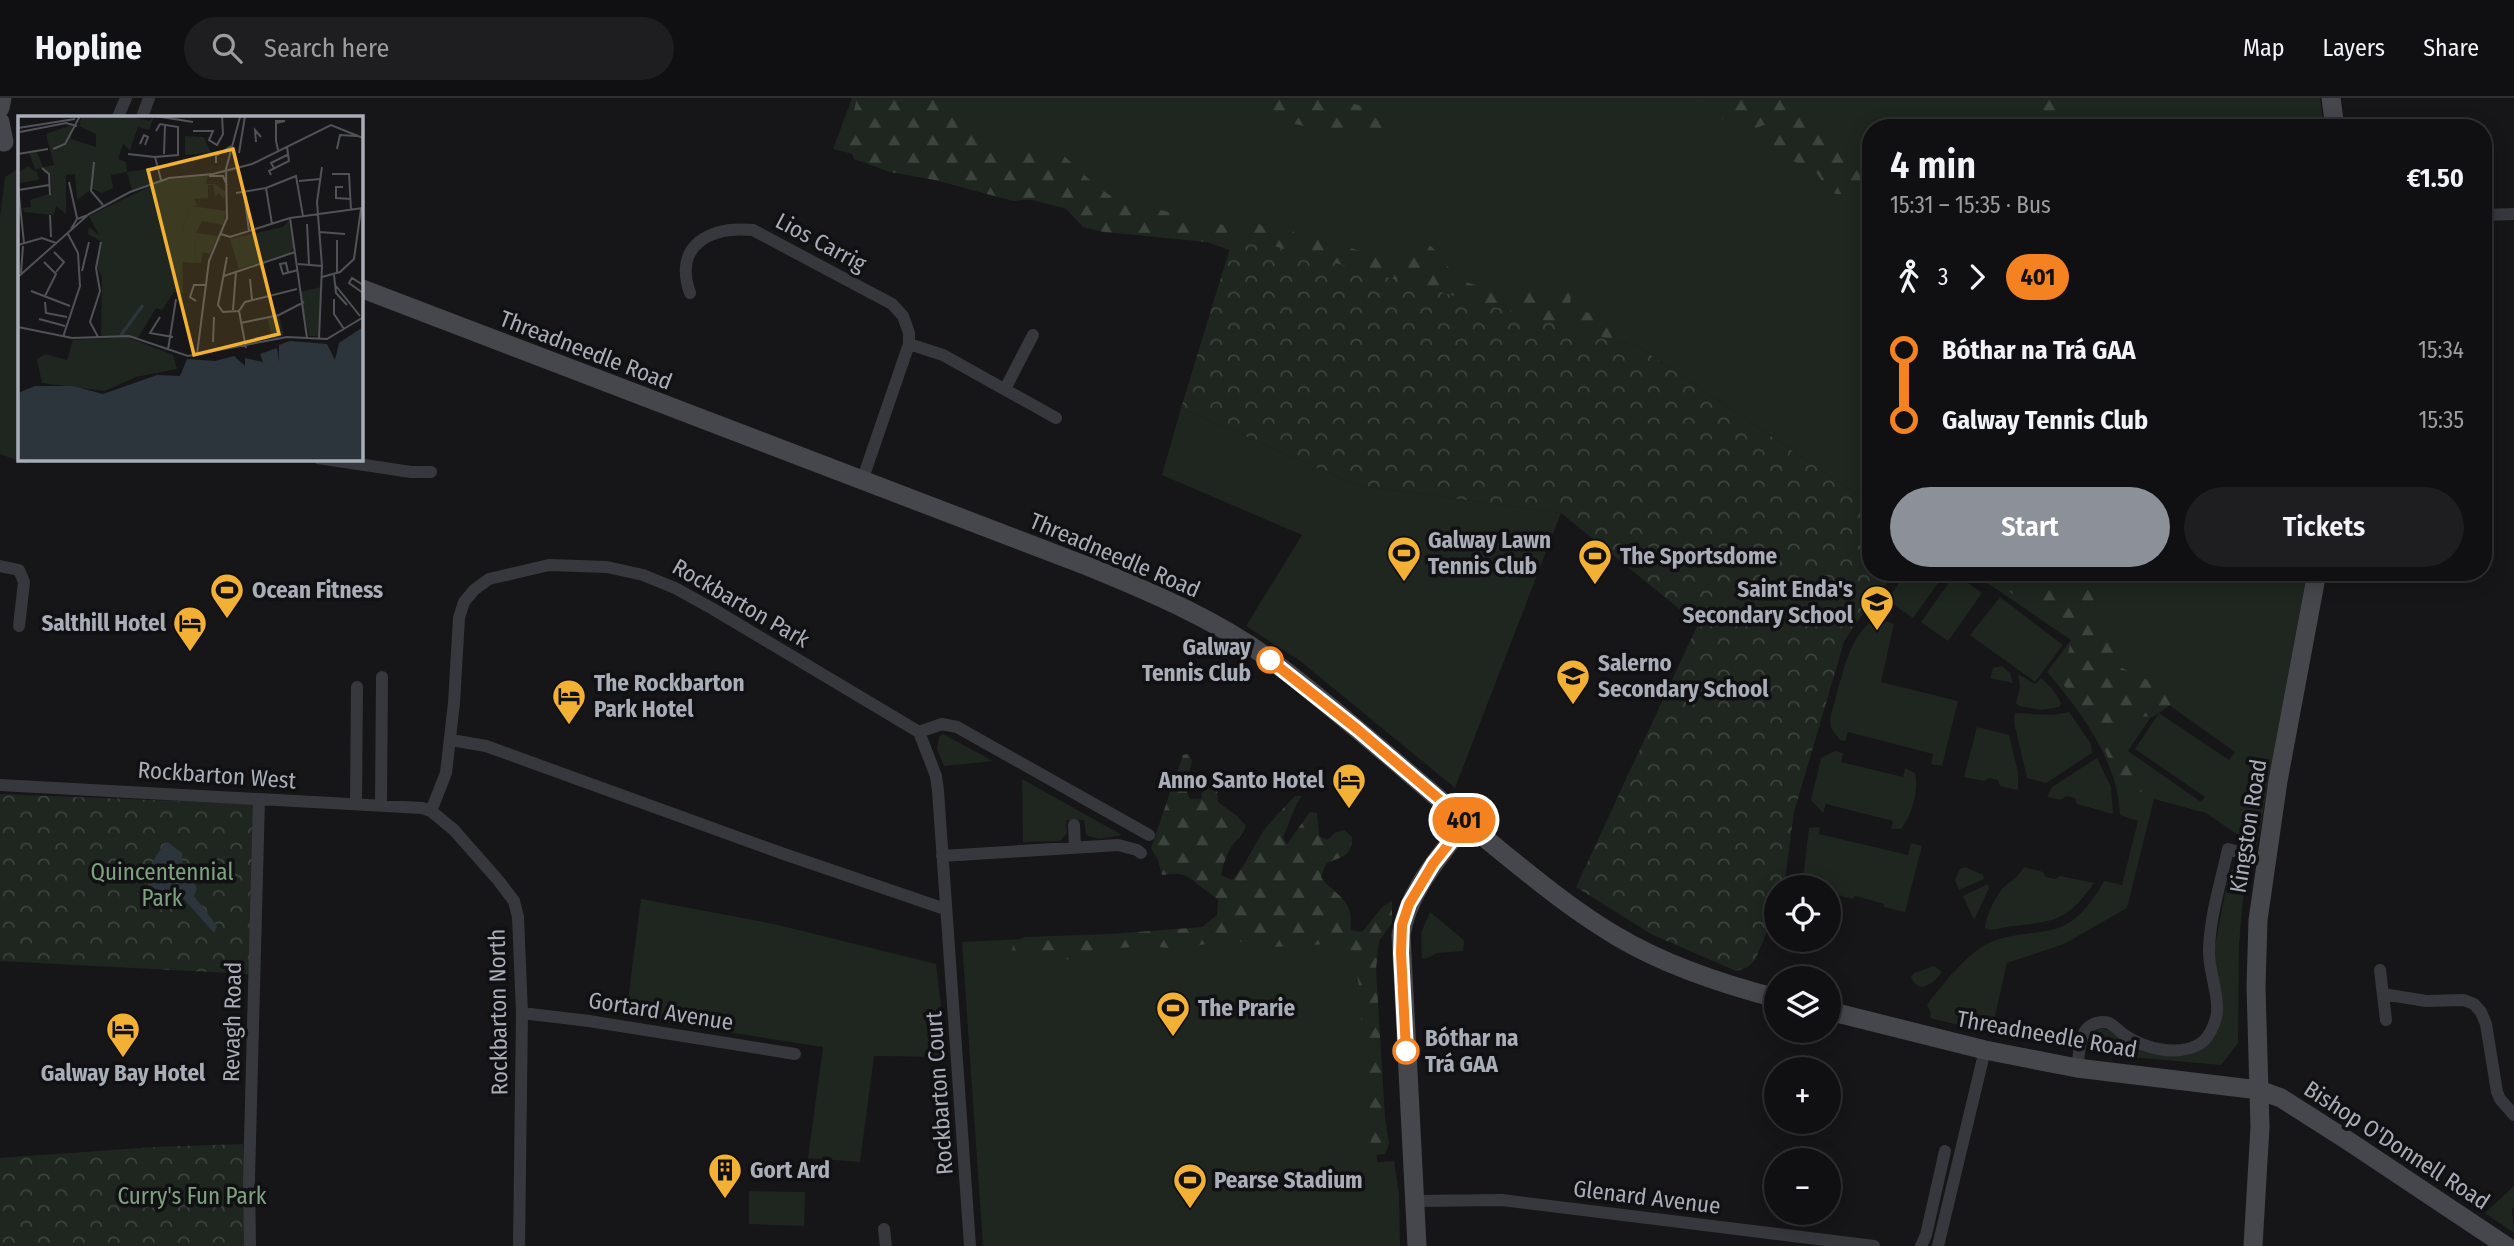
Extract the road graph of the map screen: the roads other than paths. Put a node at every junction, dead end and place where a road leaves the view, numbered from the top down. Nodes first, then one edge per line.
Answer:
1 (2, 98) edge
2 (126, 98) edge
3 (149, 98) edge
4 (2331, 98) edge
5 (0, 108) edge
6 (118, 116) edge
7 (142, 116) edge
8 (2334, 119) edge
9 (2514, 214) edge
10 (2492, 215) edge
11 (362, 289) edge
12 (690, 293) dead end
13 (1033, 335) dead end
14 (909, 344) junction
15 (1005, 388) junction
16 (1056, 418) dead end
17 (331, 460) edge
18 (431, 472) dead end
19 (862, 481) junction
20 (0, 566) edge
21 (2315, 581) edge
22 (19, 626) dead end
23 (382, 677) dead end
24 (357, 687) dead end
25 (919, 732) junction
26 (451, 740) junction
27 (0, 785) edge
28 (259, 799) junction
29 (356, 803) junction
30 (381, 804) junction
31 (430, 811) junction
32 (1466, 822) junction
33 (1074, 825) dead end
34 (1149, 835) dead end
35 (1075, 847) junction
36 (1141, 853) dead end
37 (2244, 853) dead end
38 (942, 856) junction
39 (945, 909) junction
40 (2380, 970) dead end
41 (1764, 994) edge
42 (2383, 994) junction
43 (522, 1013) junction
44 (1841, 1014) edge
45 (2386, 1020) dead end
46 (1985, 1049) junction
47 (795, 1054) dead end
48 (2077, 1068) junction
49 (2259, 1090) junction
50 (2514, 1115) edge
51 (1945, 1151) dead end
52 (1414, 1201) junction
53 (884, 1229) dead end
54 (250, 1246) edge
55 (519, 1246) edge
56 (886, 1246) edge
57 (970, 1246) edge
58 (1417, 1246) edge
59 (1874, 1246) edge
60 (1921, 1246) edge
61 (1938, 1246) edge
62 (2253, 1246) edge
63 (2506, 1246) edge

1 - 5 main road
2 - 6 street
3 - 7 street
4 - 8 main road
9 - 10 street
11 - 19 main road, Threadneedle Road
12 - 14 street, Lios Carrig
13 - 15 street
14 - 15 street
14 - 19 street
15 - 16 street
17 - 18 street
19 - 32 main road, Threadneedle Road
20 - 22 street
21 - 49 main road, Kingston Road
23 - 30 street
24 - 29 street
25 - 26 street, Rockbarton Park
25 - 34 street
25 - 38 street
26 - 31 street, Rockbarton Park
26 - 39 street
27 - 28 street, Rockbarton West
28 - 29 street, Rockbarton West
28 - 54 street, Revagh Road
29 - 30 street, Rockbarton West
30 - 31 street, Rockbarton West
31 - 43 street, Rockbarton North
32 - 41 main road, Threadneedle Road
32 - 52 main road
33 - 35 street
35 - 36 street
35 - 38 street
37 - 48 street
38 - 39 street
39 - 57 street, Rockbarton Court
40 - 42 street
42 - 45 street
42 - 50 street
43 - 47 street, Gortard Avenue
43 - 55 street, Rockbarton North
44 - 46 main road, Threadneedle Road
46 - 48 main road, Threadneedle Road
46 - 61 street
48 - 49 main road, Threadneedle Road
49 - 62 main road, Kingston Road
49 - 63 main road, Bishop O'Donnell Road
51 - 60 street
52 - 58 main road
52 - 59 street, Glenard Avenue
53 - 56 street

